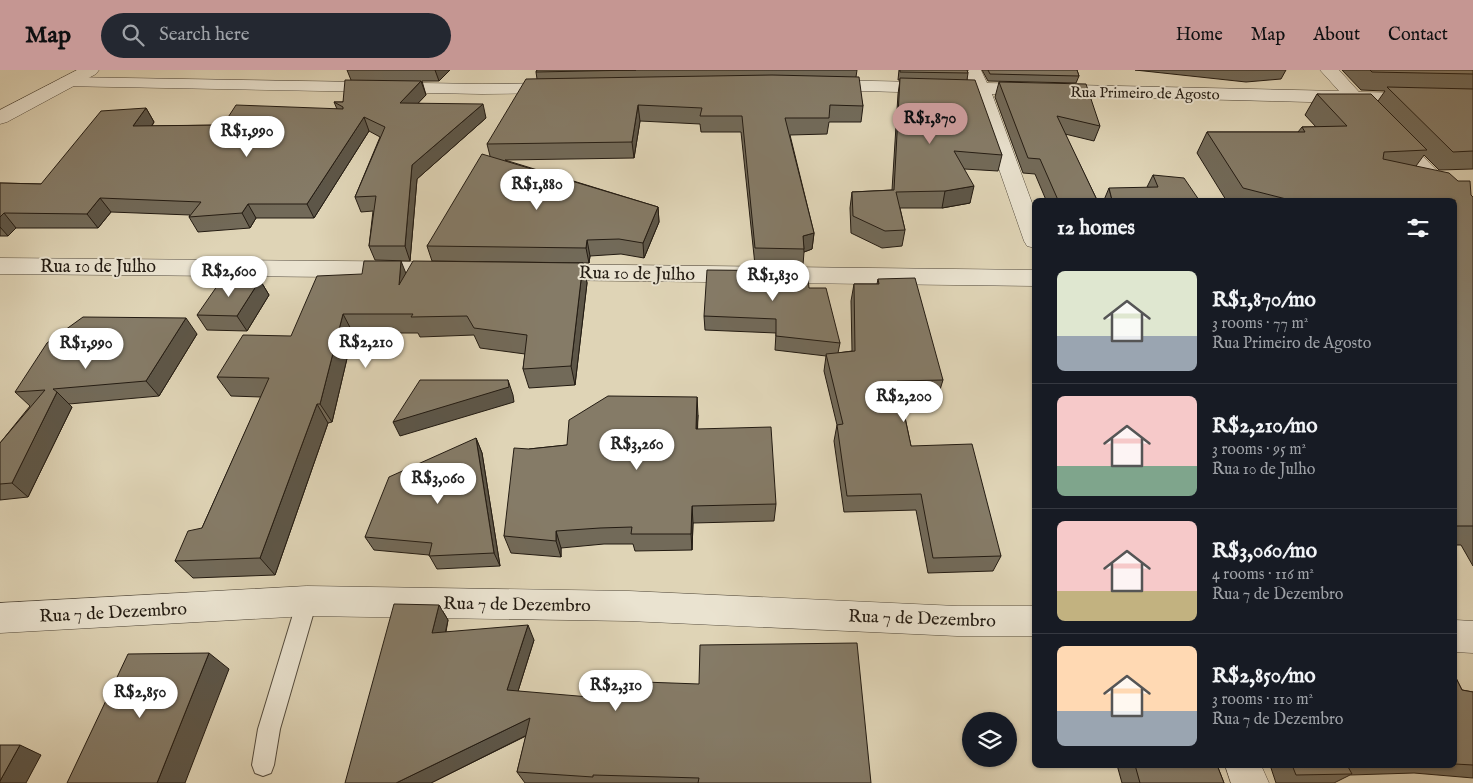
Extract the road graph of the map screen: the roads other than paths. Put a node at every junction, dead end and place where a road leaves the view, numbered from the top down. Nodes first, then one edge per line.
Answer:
1 (90, 70) edge
2 (974, 70) edge
3 (1329, 70) edge
4 (67, 82) junction
5 (811, 85) edge
6 (572, 88) edge
7 (981, 89) junction
8 (1355, 98) junction
9 (1473, 100) edge
10 (0, 118) edge
11 (1451, 198) edge
12 (1032, 233) edge
13 (0, 266) edge
14 (471, 271) edge
15 (521, 272) edge
16 (1032, 278) edge
17 (307, 601) junction
18 (1032, 621) edge
19 (3, 623) edge
20 (1457, 636) edge
21 (1473, 637) edge
22 (263, 765) dead end
23 (1244, 768) edge
24 (1250, 783) edge

1 - 4 street
2 - 7 street
3 - 8 street
4 - 6 street
4 - 10 street
5 - 7 street, Rua Primeiro de Agosto
7 - 8 street, Rua Primeiro de Agosto
7 - 12 street
8 - 9 street, Rua Primeiro de Agosto
8 - 11 street
13 - 14 street, Rua 10 de Julho
15 - 16 street, Rua 10 de Julho
17 - 18 street, Rua 7 de Dezembro
17 - 19 street, Rua 7 de Dezembro
17 - 22 lane
20 - 21 street
23 - 24 street

